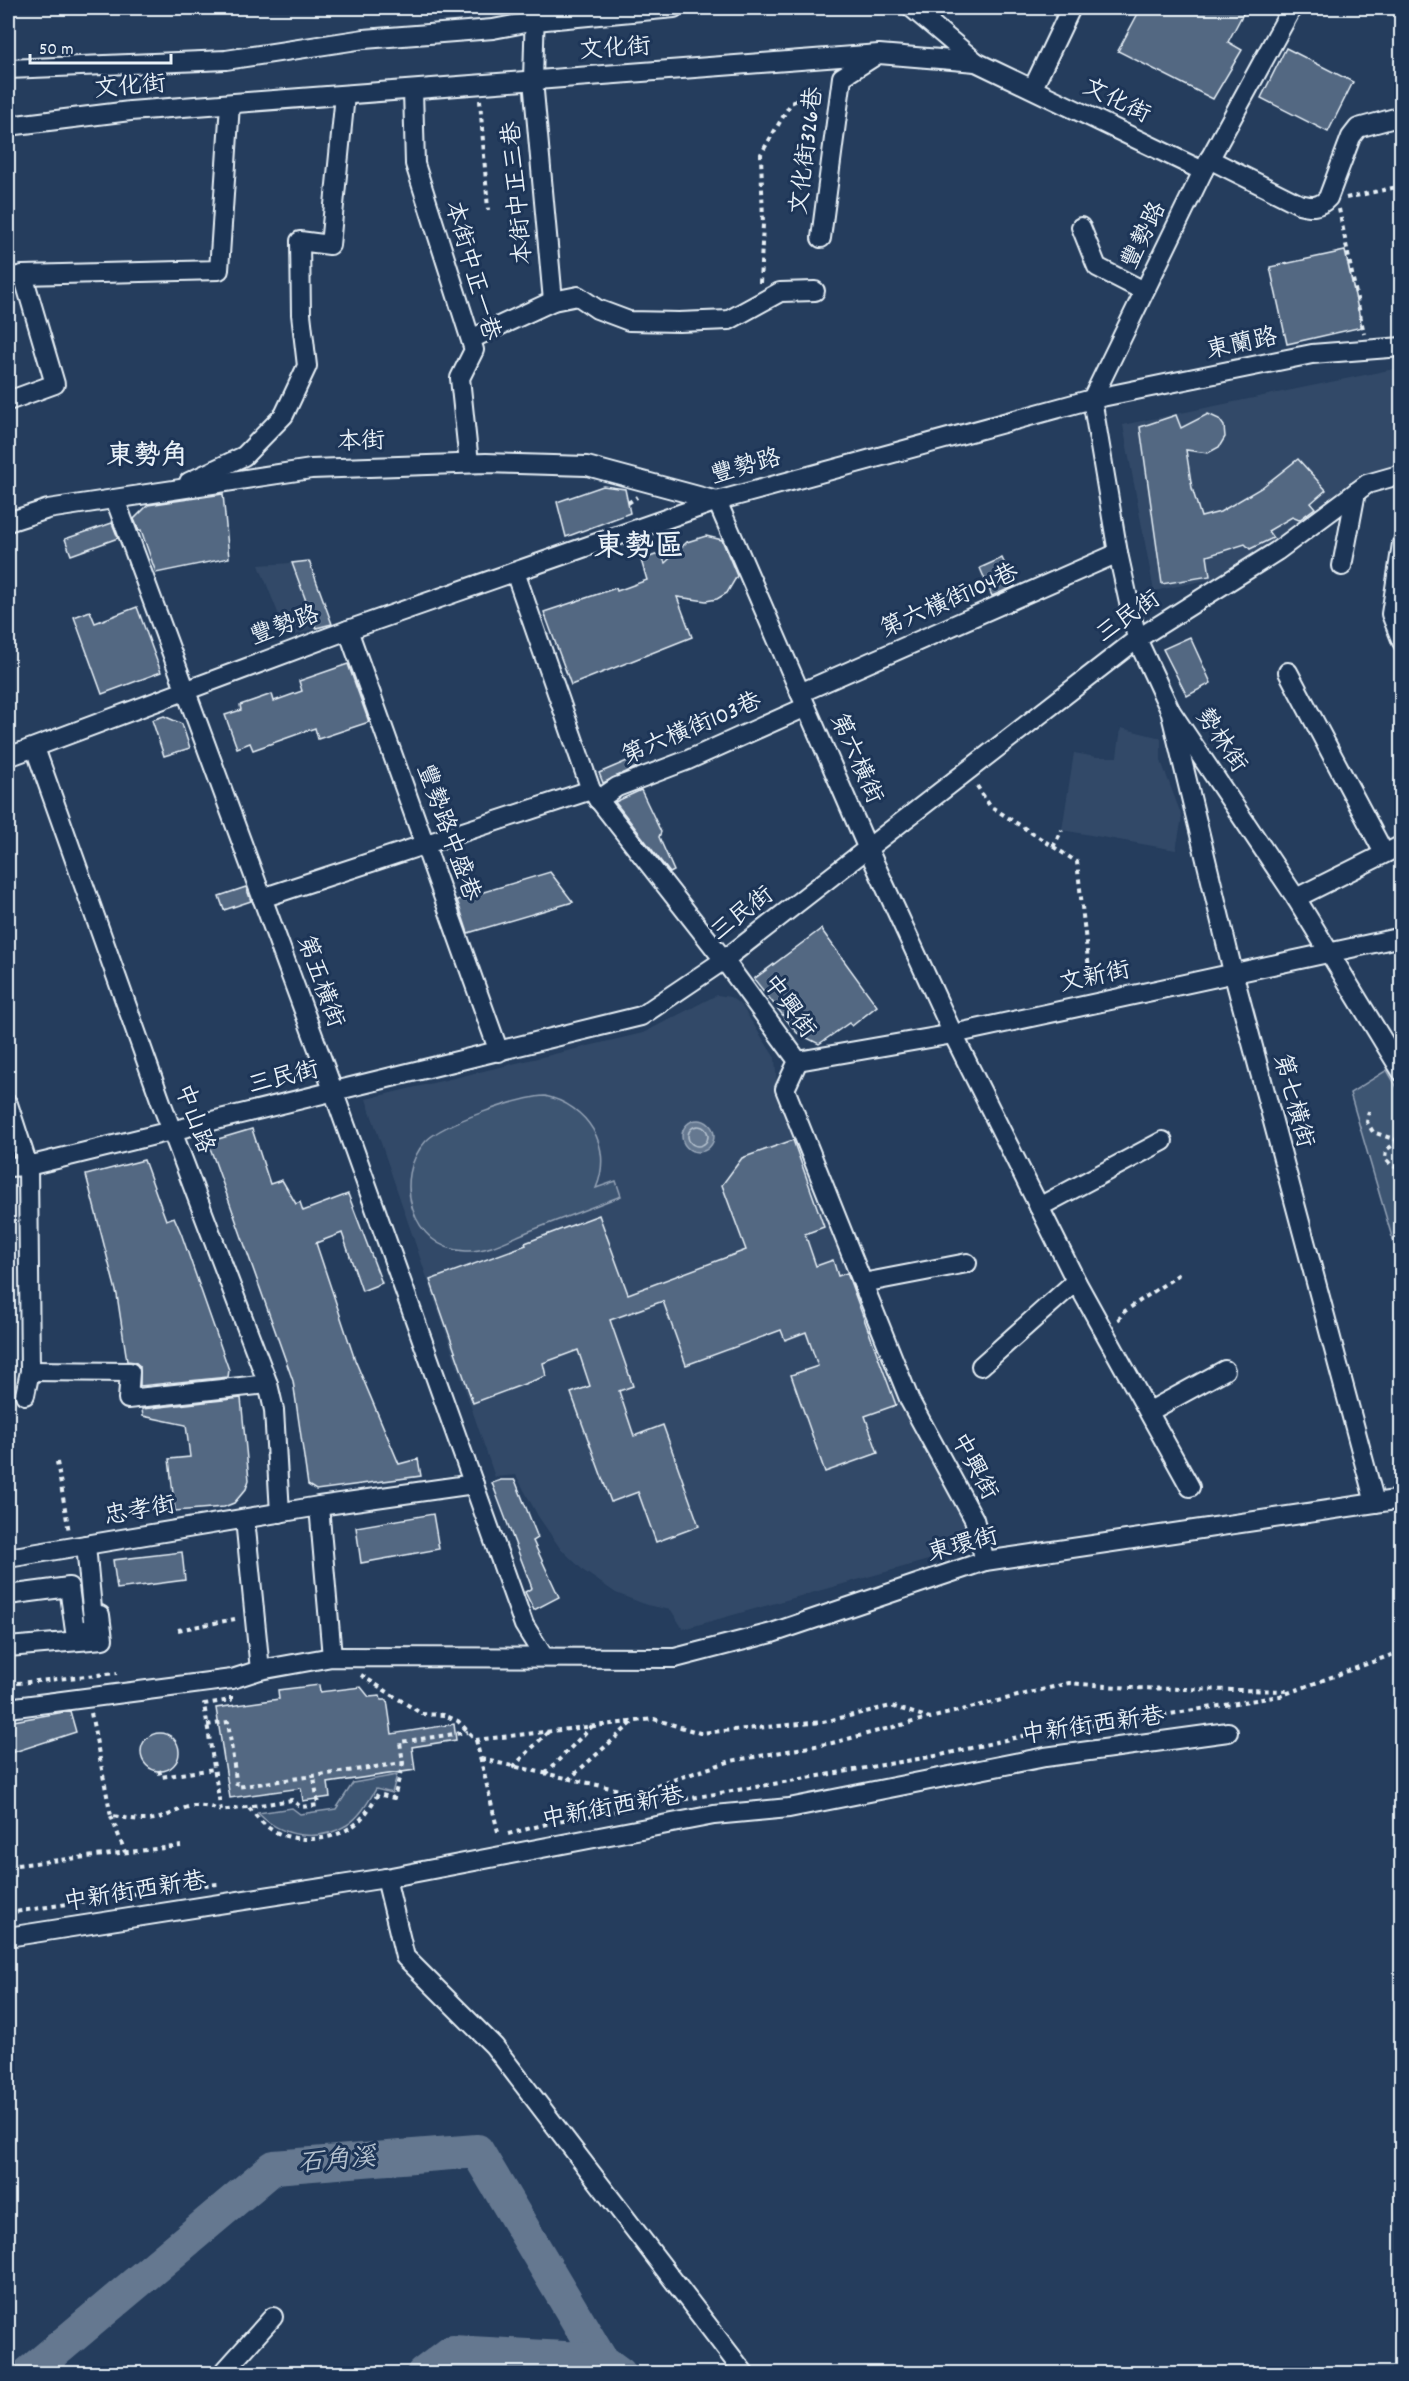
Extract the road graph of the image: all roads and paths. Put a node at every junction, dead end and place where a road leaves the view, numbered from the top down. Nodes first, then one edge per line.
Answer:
1 (674, 8) edge
2 (912, 8) edge
3 (1071, 8) edge
4 (1292, 8) edge
5 (535, 14) edge
6 (879, 54) junction
7 (976, 62) junction
8 (8, 69) edge
9 (842, 77) junction
10 (533, 80) junction
11 (479, 85) junction
12 (1033, 88) junction
13 (413, 90) junction
14 (345, 95) junction
15 (230, 104) junction
16 (1401, 116) edge
17 (8, 126) edge
18 (1206, 165) junction
19 (1401, 186) edge
20 (1329, 200) junction
21 (488, 210) dead end
22 (1082, 227) dead end
23 (821, 238) dead end
24 (15, 276) edge
25 (815, 291) dead end
26 (1144, 291) junction
27 (553, 301) junction
28 (759, 304) junction
29 (471, 339) junction
30 (1401, 347) edge
31 (1367, 349) junction
32 (1092, 399) junction
33 (8, 400) edge
34 (469, 463) junction
35 (1401, 474) edge
36 (172, 490) junction
37 (1356, 492) junction
38 (115, 499) junction
39 (717, 501) junction
40 (8, 522) edge
41 (1401, 544) edge
42 (1118, 553) junction
43 (1342, 566) dead end
44 (515, 572) junction
45 (348, 630) junction
46 (1137, 639) junction
47 (1401, 642) edge
48 (1288, 672) dead end
49 (185, 690) junction
50 (803, 700) junction
51 (1170, 710) junction
52 (35, 748) junction
53 (8, 757) edge
54 (966, 770) junction
55 (595, 795) junction
56 (1062, 830) dead end
57 (426, 844) junction
58 (1401, 845) edge
59 (867, 847) junction
60 (1053, 847) junction
61 (1384, 853) junction
62 (262, 898) junction
63 (1296, 898) junction
64 (1401, 937) edge
65 (1329, 953) junction
66 (724, 960) junction
67 (1233, 972) junction
68 (1093, 1003) junction
69 (953, 1034) junction
70 (500, 1052) junction
71 (798, 1061) junction
72 (1401, 1072) edge
73 (333, 1091) junction
74 (8, 1104) edge
75 (1369, 1111) dead end
76 (172, 1133) junction
77 (1163, 1141) dead end
78 (1400, 1141) edge
79 (28, 1166) junction
80 (8, 1167) edge
81 (1401, 1170) edge
82 (1039, 1207) junction
83 (967, 1263) dead end
84 (1181, 1273) dead end
85 (1076, 1281) junction
86 (863, 1283) junction
87 (1107, 1335) junction
88 (981, 1366) dead end
89 (1225, 1370) dead end
90 (30, 1371) junction
91 (268, 1384) junction
92 (26, 1395) dead end
93 (1150, 1411) junction
94 (57, 1462) dead end
95 (474, 1484) junction
96 (1190, 1487) dead end
97 (1401, 1499) edge
98 (1375, 1503) junction
99 (319, 1506) junction
100 (280, 1513) junction
101 (245, 1519) junction
102 (83, 1546) junction
103 (8, 1558) edge
104 (985, 1561) junction
105 (8, 1595) edge
106 (235, 1619) dead end
107 (177, 1630) dead end
108 (8, 1647) edge
109 (332, 1657) junction
110 (544, 1657) junction
111 (260, 1670) junction
112 (122, 1673) dead end
113 (232, 1679) junction
114 (8, 1684) edge
115 (1293, 1691) dead end
116 (88, 1698) junction
117 (8, 1708) edge
118 (930, 1718) junction
119 (633, 1722) junction
120 (207, 1725) junction
121 (592, 1726) junction
122 (549, 1731) junction
123 (469, 1732) junction
124 (1228, 1732) dead end
125 (476, 1740) junction
126 (481, 1759) junction
127 (403, 1763) junction
128 (513, 1767) junction
129 (214, 1769) junction
130 (159, 1770) dead end
131 (544, 1774) junction
132 (314, 1777) junction
133 (568, 1780) junction
134 (248, 1807) junction
135 (221, 1811) junction
136 (111, 1816) junction
137 (499, 1836) dead end
138 (181, 1846) dead end
139 (125, 1852) junction
140 (8, 1866) edge
141 (386, 1878) junction
142 (8, 1937) edge
143 (273, 2317) dead end
144 (222, 2373) edge
145 (745, 2373) edge

1 - 5 street
2 - 7 street
3 - 12 street
4 - 18 street, 豐勢路
5 - 8 street
5 - 10 street, 本街中正三巷
6 - 7 street, 文化街
6 - 9 street, 文化街326巷
6 - 10 street, 文化街
7 - 12 street, 文化街
9 - 23 street, 文化街326巷
9 - 28 path
10 - 11 street, 文化街
10 - 27 street, 本街中正三巷
11 - 13 street, 文化街
11 - 21 path
12 - 18 street, 文化街
13 - 14 street, 文化街
13 - 29 street, 本街中正一巷
14 - 15 street, 文化街
14 - 36 street
15 - 17 street, 文化街
15 - 24 street
16 - 20 street
18 - 20 street, 文化街
18 - 26 street, 豐勢路
19 - 20 path
20 - 31 path
22 - 26 street
24 - 33 street
25 - 28 street
26 - 32 street, 豐勢路
27 - 28 street
27 - 29 street
29 - 34 street, 本街中正一巷
30 - 31 street, 東蘭路
31 - 32 street, 東蘭路
32 - 39 street, 豐勢路
32 - 42 street, 勢林街
34 - 36 street, 本街
34 - 39 street, 本街
35 - 37 street, 三民街
36 - 38 street, 本街
37 - 43 street
37 - 46 street, 三民街
38 - 40 street, 本街
38 - 49 street, 第五橫街
39 - 44 street, 豐勢路
39 - 50 street, 第六橫街
41 - 47 street
42 - 46 street, 勢林街
42 - 50 street, 第六橫街104巷
44 - 45 street, 豐勢路
44 - 55 street, 中興街
45 - 49 street, 豐勢路
45 - 57 street, 豐勢路中盛巷
46 - 51 street, 勢林街
46 - 54 street, 三民街
48 - 61 street
49 - 52 street, 豐勢路
49 - 62 street, 第五橫街
50 - 55 street, 第六橫街103巷
50 - 59 street, 第六橫街
51 - 63 street, 勢林街
51 - 67 street, 第七橫街
52 - 53 street, 豐勢路
52 - 76 street, 中山路
54 - 59 street, 三民街
54 - 60 path
55 - 57 street, 第六橫街103巷
55 - 66 street, 中興街
56 - 60 path
57 - 62 street, 第六橫街103巷
57 - 70 street, 豐勢路中盛巷
58 - 61 street
59 - 66 street, 三民街
59 - 69 street, 第六橫街
60 - 68 path
61 - 63 street
62 - 73 street, 第五橫街
63 - 65 street, 勢林街
64 - 65 street, 文新街
65 - 67 street, 文新街
65 - 72 street, 勢林街
66 - 70 street, 三民街
66 - 71 street, 中興街
67 - 68 street, 文新街
67 - 98 street, 第七橫街
68 - 69 street, 文新街
69 - 71 street, 文新街
69 - 82 street, 第六橫街
70 - 73 street, 三民街
71 - 86 street, 中興街
73 - 76 street, 三民街
73 - 95 street, 第五橫街
74 - 79 street
75 - 78 path
76 - 79 street, 三民街
76 - 91 street, 中山路
77 - 82 street
78 - 81 path
79 - 80 street, 三民街
79 - 90 street
82 - 85 street, 第六橫街
83 - 86 street
84 - 87 path
85 - 87 street, 第六橫街
85 - 88 street
86 - 104 street, 中興街
87 - 93 street, 第六橫街
89 - 93 street
90 - 91 street
90 - 92 street
91 - 100 street, 中山路
93 - 96 street, 第六橫街
94 - 102 path
95 - 99 street
95 - 110 street
97 - 98 street, 東環街
98 - 104 street, 東環街
99 - 100 street
99 - 109 street
100 - 101 street, 忠孝街
101 - 102 street, 忠孝街
101 - 111 street
102 - 103 street, 忠孝街
102 - 105 street
102 - 108 street
104 - 110 street, 東環街
106 - 107 path
109 - 110 street, 東環街
109 - 111 street, 東環街
109 - 123 path
111 - 113 street, 東環街
112 - 114 path
113 - 116 street, 東環街
113 - 120 path
115 - 118 path
116 - 117 street, 東環街
116 - 136 path
118 - 119 path
118 - 133 path
119 - 121 path
119 - 133 path
120 - 129 path
120 - 132 path
121 - 122 path
121 - 131 path
122 - 125 path
122 - 128 path
123 - 125 path
123 - 127 path
124 - 141 street, 中新街西新巷
125 - 126 path
126 - 128 path
126 - 137 path
127 - 132 path
127 - 134 path
128 - 131 path
129 - 130 path
129 - 135 path
131 - 133 path
132 - 134 path
134 - 135 path
135 - 136 path
136 - 139 path
138 - 139 path
139 - 140 path
141 - 142 street, 中新街西新巷
141 - 145 street
143 - 144 street

